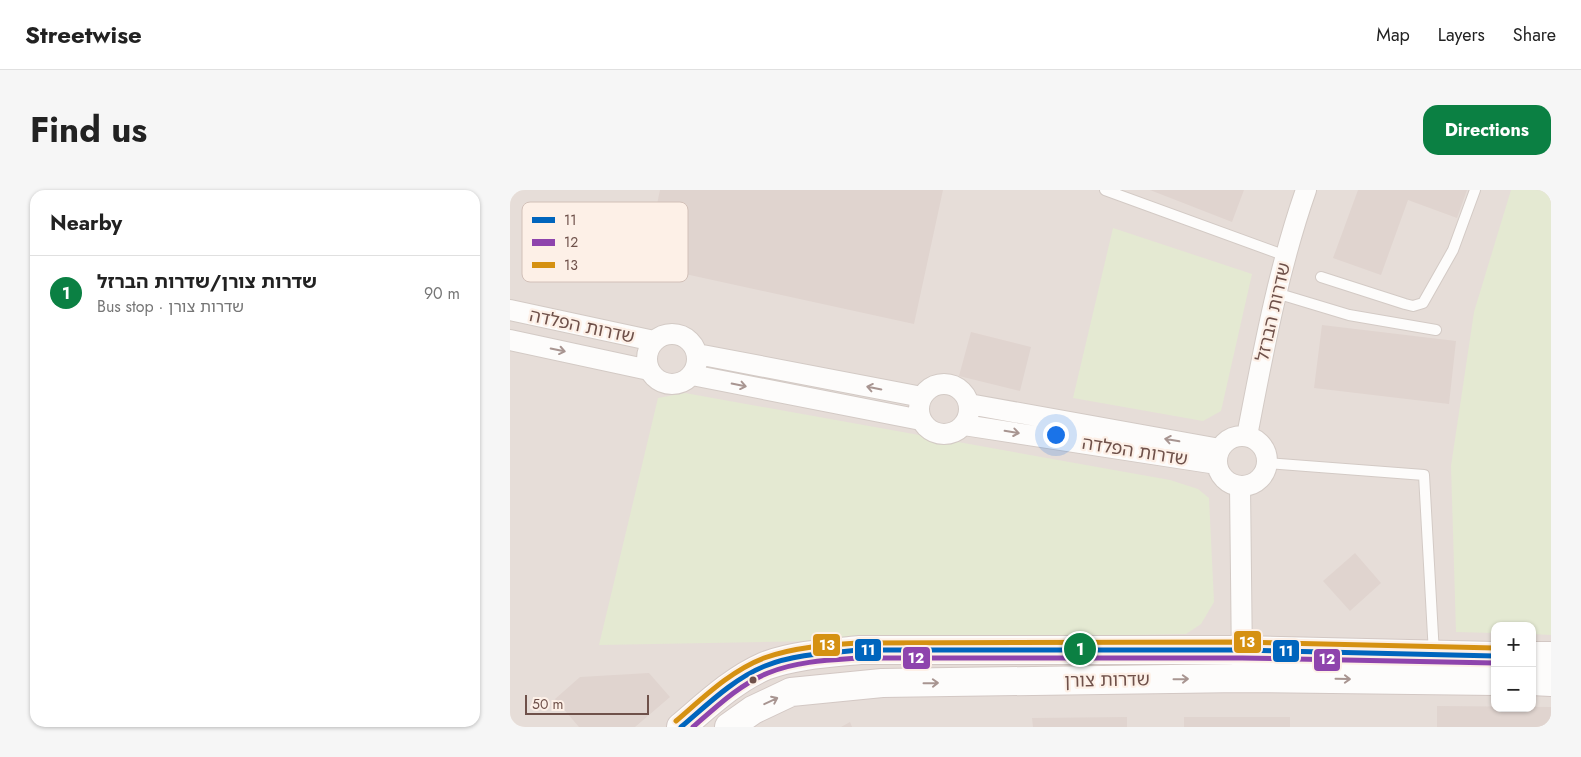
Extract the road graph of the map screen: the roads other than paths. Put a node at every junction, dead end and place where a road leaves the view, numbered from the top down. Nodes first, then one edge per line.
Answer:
1 (1105, 190) edge
2 (1306, 190) edge
3 (1475, 190) edge
4 (1286, 256) junction
5 (1321, 277) dead end
6 (1276, 293) junction
7 (510, 310) edge
8 (1436, 330) dead end
9 (510, 340) edge
10 (654, 341) junction
11 (697, 354) junction
12 (649, 370) junction
13 (692, 376) junction
14 (922, 397) junction
15 (969, 404) junction
16 (921, 420) junction
17 (964, 425) junction
18 (1247, 436) junction
19 (1218, 456) junction
20 (1268, 463) junction
21 (1240, 486) junction
22 (1242, 650) junction
23 (1434, 655) junction
24 (1491, 656) edge
25 (1536, 656) edge
26 (1551, 656) edge
27 (1241, 678) junction
28 (1491, 681) edge
29 (1536, 681) edge
30 (1551, 682) edge
31 (681, 727) edge
32 (729, 727) edge

1 - 4 lane
2 - 4 street, שדרות הברזל
3 - 5 lane
4 - 6 street, שדרות הברזל
6 - 8 lane
6 - 18 street, שדרות הברזל
7 - 10 street, שדרות הפלדה
9 -> 12 street, שדרות הפלדה
10 - 11 street
10 - 12 street
11 - 13 street
14 -> 11 street
12 - 13 street
13 -> 16 street
14 - 15 street
14 - 16 street
15 - 17 street
19 -> 15 street, שדרות הפלדה
16 - 17 street
17 -> 19 street, שדרות הפלדה
18 - 19 street
18 - 20 street
19 - 21 street
20 - 21 street
20 - 23 lane
21 - 22 street
22 - 23 street, שדרות צורן
22 - 27 street
22 - 31 street, שדרות צורן
23 - 24 street, שדרות צורן
25 - 26 street
27 -> 28 street, שדרות צורן
32 -> 27 street, שדרות צורן
29 - 30 street

